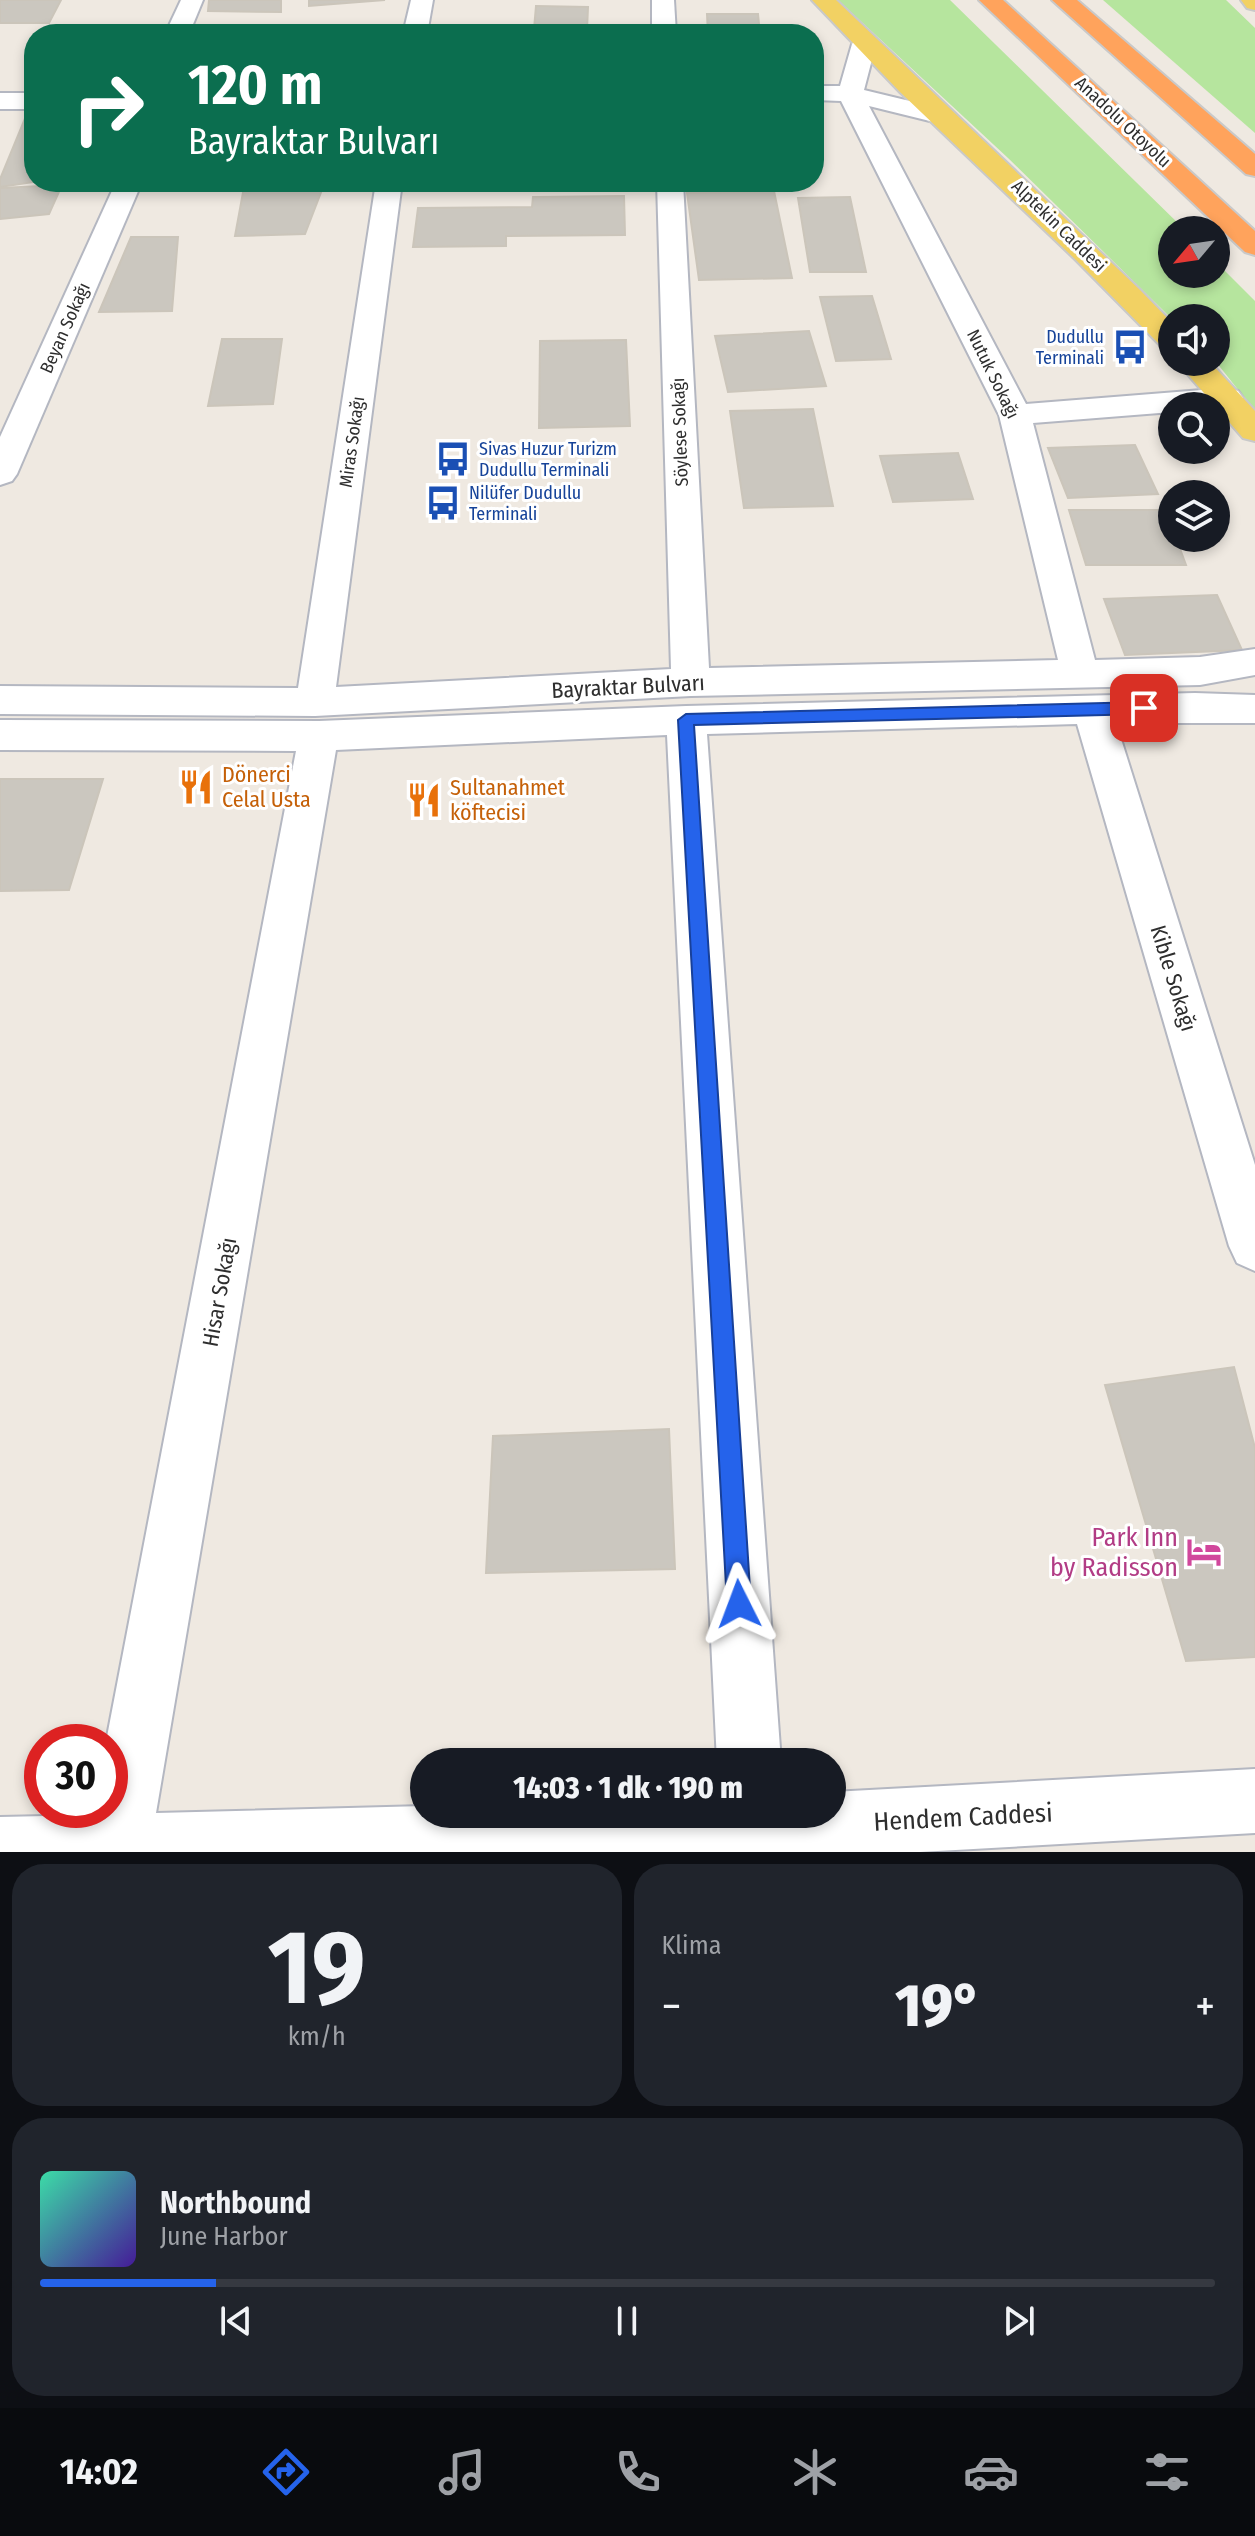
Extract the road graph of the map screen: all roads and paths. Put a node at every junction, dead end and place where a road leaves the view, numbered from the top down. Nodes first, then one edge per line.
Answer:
1 (192, 0) edge
2 (422, 0) edge
3 (663, 0) edge
4 (823, 0) edge
5 (990, 0) edge
6 (1063, 0) edge
7 (181, 24) edge
8 (417, 24) edge
9 (664, 24) edge
10 (864, 44) junction
11 (824, 93) edge
12 (850, 94) junction
13 (0, 101) edge
14 (24, 101) edge
15 (942, 116) junction
16 (1255, 168) edge
17 (125, 192) edge
18 (388, 192) edge
19 (670, 192) edge
20 (1255, 246) edge
21 (1158, 325) edge
22 (1206, 376) edge
23 (1221, 392) edge
24 (1230, 402) edge
25 (1158, 404) edge
26 (1015, 415) junction
27 (1255, 431) edge
28 (0, 474) edge
29 (1255, 662) edge
30 (1086, 692) junction
31 (0, 700) edge
32 (688, 701) junction
33 (1255, 709) edge
34 (317, 719) junction
35 (0, 735) edge
36 (1255, 1246) edge
37 (748, 1748) edge
38 (1255, 1801) edge
39 (753, 1832) edge
40 (118, 1847) junction
41 (0, 1850) edge

1 - 7 street
2 - 8 street
3 - 9 street
4 - 10 main road, Alptekin Caddesi
5 - 20 highway, Anadolu Otoyolu
6 - 16 highway
10 - 12 street
10 - 15 main road, Alptekin Caddesi
11 - 12 street, Alptekin Caddesi
12 - 15 street, Alptekin Caddesi
12 - 26 street, Nutuk Sokağı
13 - 14 street
15 - 21 main road, Alptekin Caddesi
17 - 28 street, Beyan Sokağı
18 - 34 street, Miras Sokağı
19 - 32 street, Söylese Sokağı
22 - 23 main road
24 - 27 main road
25 - 26 street
26 - 30 street, Nutuk Sokağı
29 - 30 street, Bayraktar Bulvarı
30 - 32 street, Bayraktar Bulvarı
30 - 33 street, Bayraktar Bulvarı
30 - 36 street, Kible Sokağı
31 - 34 street, Bayraktar Bulvarı
32 - 34 street, Bayraktar Bulvarı
32 - 37 street, Söylese Sokağı
34 - 35 street, Bayraktar Bulvarı
34 - 40 street, Hisar Sokağı
38 - 39 street, Hendem Caddesi
39 - 40 street, Hendem Caddesi
40 - 41 street, Hendem Caddesi

